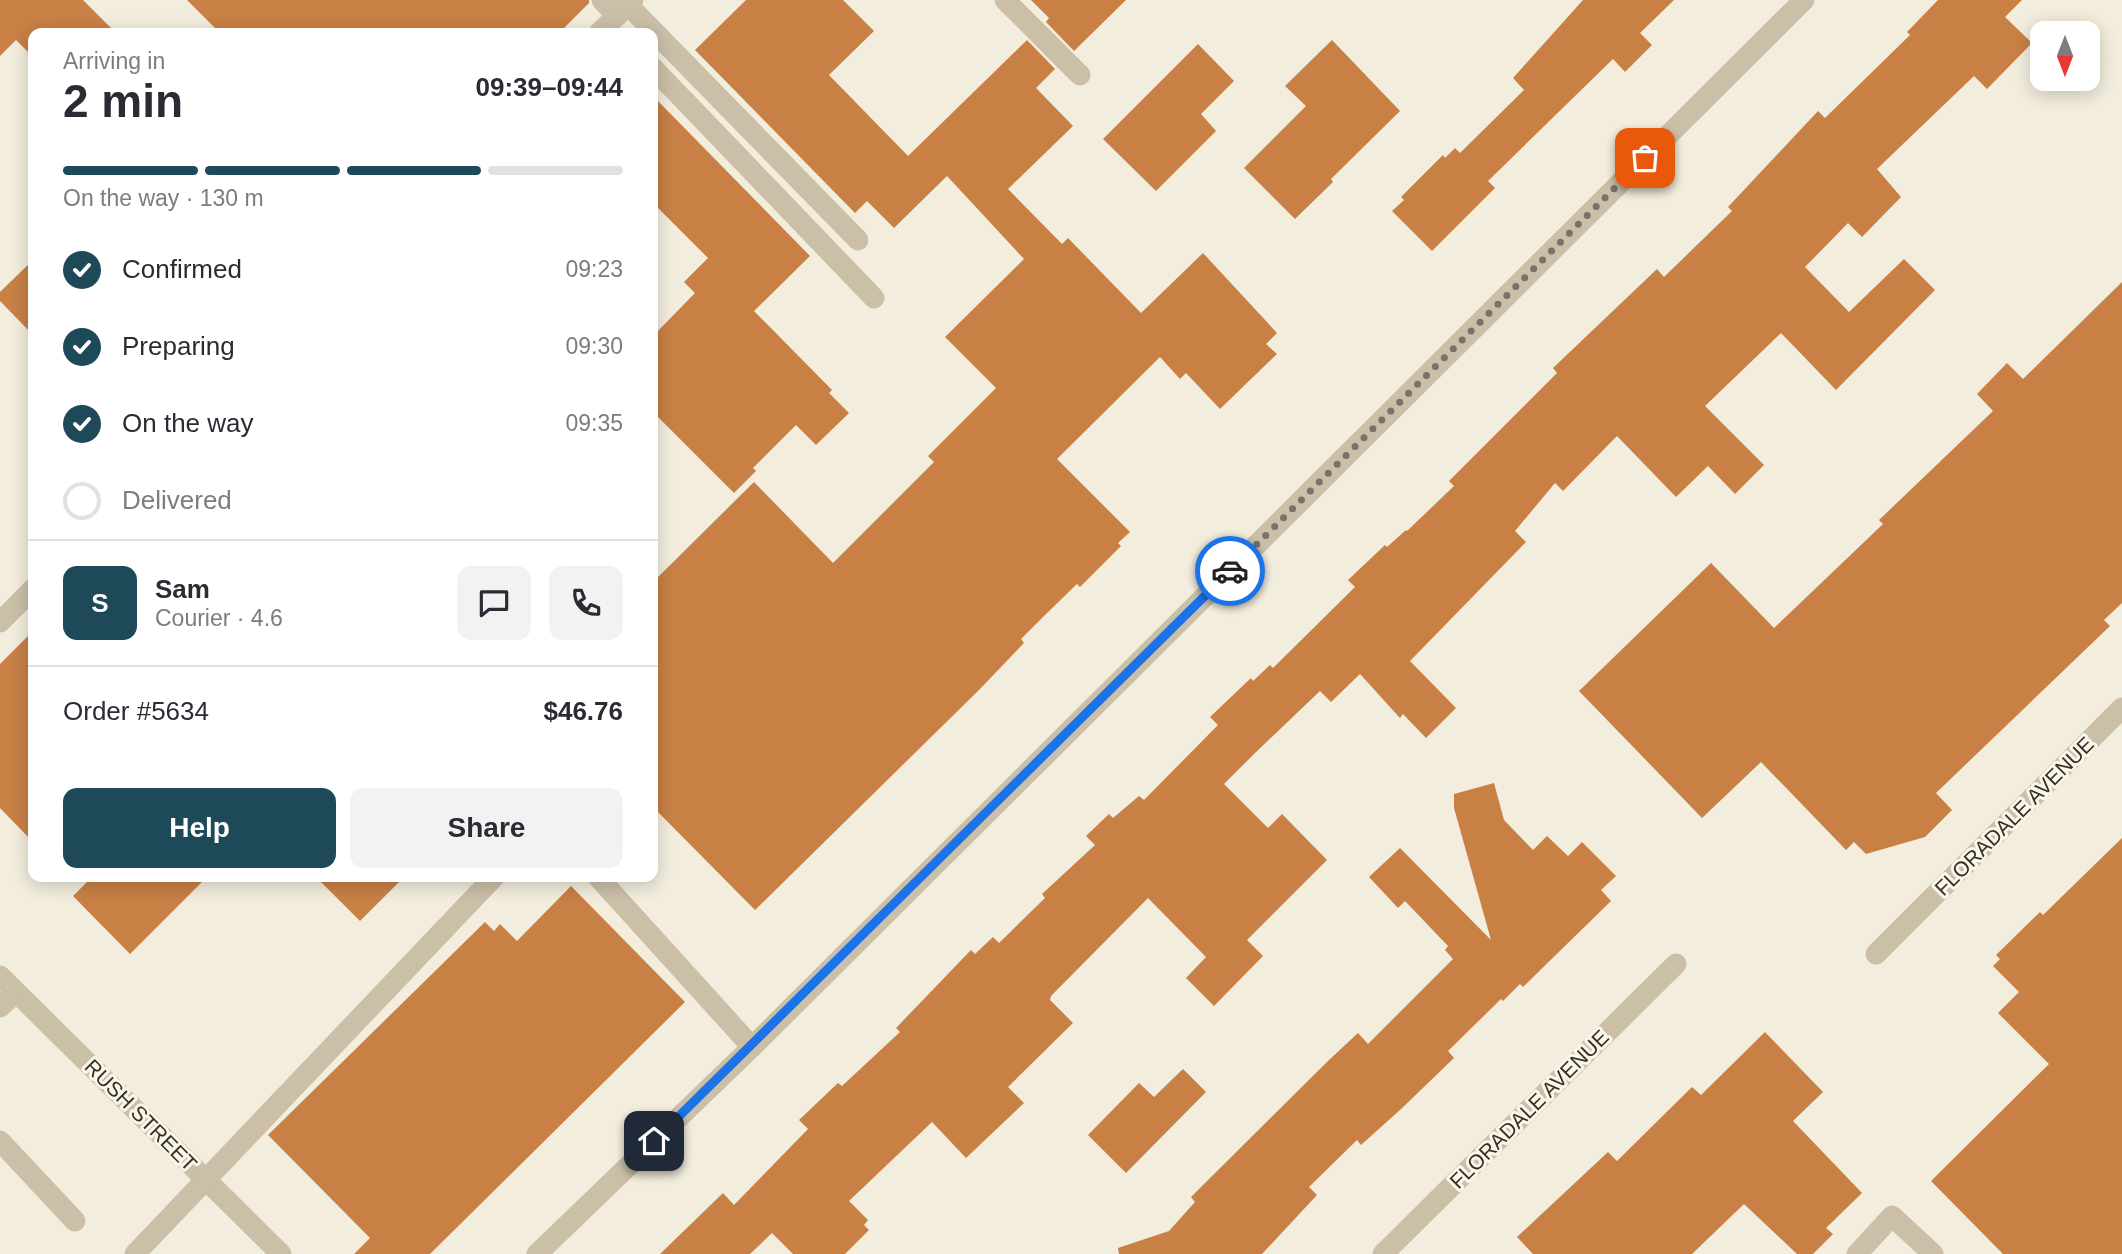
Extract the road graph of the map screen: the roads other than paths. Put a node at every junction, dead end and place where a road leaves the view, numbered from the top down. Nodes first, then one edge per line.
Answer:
1 (602, 0) edge
2 (1005, 0) edge
3 (1804, 0) edge
4 (618, 18) edge
5 (658, 55) edge
6 (658, 73) edge
7 (1080, 75) dead end
8 (858, 240) dead end
9 (873, 298) dead end
10 (28, 594) edge
11 (0, 622) edge
12 (2122, 708) edge
13 (489, 882) edge
14 (603, 882) edge
15 (1876, 954) dead end
16 (1676, 964) dead end
17 (0, 976) edge
18 (16, 992) junction
19 (0, 1007) edge
20 (752, 1046) junction
21 (0, 1142) edge
22 (206, 1180) junction
23 (75, 1221) dead end
24 (135, 1254) edge
25 (281, 1254) edge
26 (537, 1254) edge
27 (1383, 1254) edge
28 (1857, 1254) edge
29 (1933, 1254) edge

1 - 4 street
2 - 7 street
3 - 20 street
5 - 8 street
6 - 9 street
10 - 11 street
12 - 15 street, FLORADALE AVENUE
13 - 22 street
14 - 20 street
16 - 27 street, FLORADALE AVENUE
17 - 18 street, RUSH STREET
18 - 19 street
18 - 22 street, RUSH STREET
20 - 26 street
21 - 23 street
22 - 24 street
22 - 25 street, RUSH STREET
28 - 29 street

